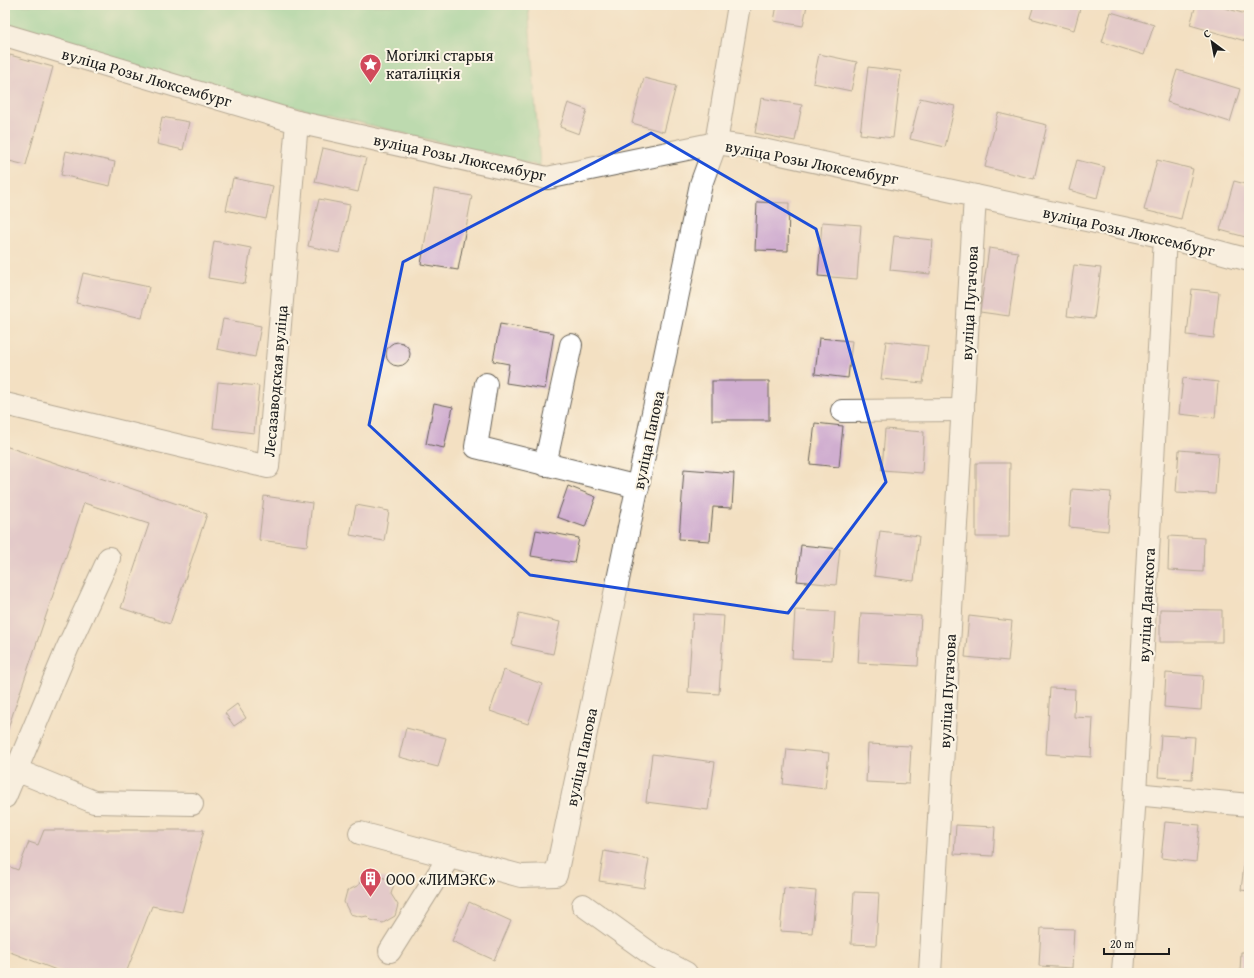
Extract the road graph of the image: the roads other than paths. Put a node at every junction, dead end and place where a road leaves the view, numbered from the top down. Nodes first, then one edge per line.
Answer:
1 (740, 5) edge
2 (5, 35) edge
3 (297, 122) junction
4 (716, 143) junction
5 (975, 196) junction
6 (1165, 237) junction
7 (1249, 260) edge
8 (571, 345) dead end
9 (486, 384) dead end
10 (5, 404) edge
11 (963, 410) junction
12 (842, 411) dead end
13 (545, 465) junction
14 (638, 487) junction
15 (109, 558) dead end
16 (16, 770) junction
17 (1135, 794) junction
18 (5, 797) edge
19 (192, 804) dead end
20 (1249, 805) edge
21 (360, 833) dead end
22 (450, 857) junction
23 (583, 905) dead end
24 (390, 951) dead end
25 (686, 973) edge
26 (930, 973) edge
27 (1123, 973) edge

1 - 4 street, вуліца Папова
2 - 3 street, вуліца Розы Люксембург
3 - 4 street, вуліца Розы Люксембург
3 - 10 street, Лесазаводская вуліца
4 - 5 street, вуліца Розы Люксембург
4 - 14 street, вуліца Папова
5 - 6 street, вуліца Розы Люксембург
5 - 11 street, вуліца Пугачова
6 - 7 street, вуліца Розы Люксембург
6 - 17 street, вуліца Данскога
8 - 13 street
9 - 13 street
11 - 12 street
11 - 26 street, вуліца Пугачова
13 - 14 street
14 - 22 street, вуліца Папова
15 - 16 street
16 - 18 street
16 - 19 street
17 - 20 street
17 - 27 street, вуліца Данскога
21 - 22 street
22 - 24 street
23 - 25 street

